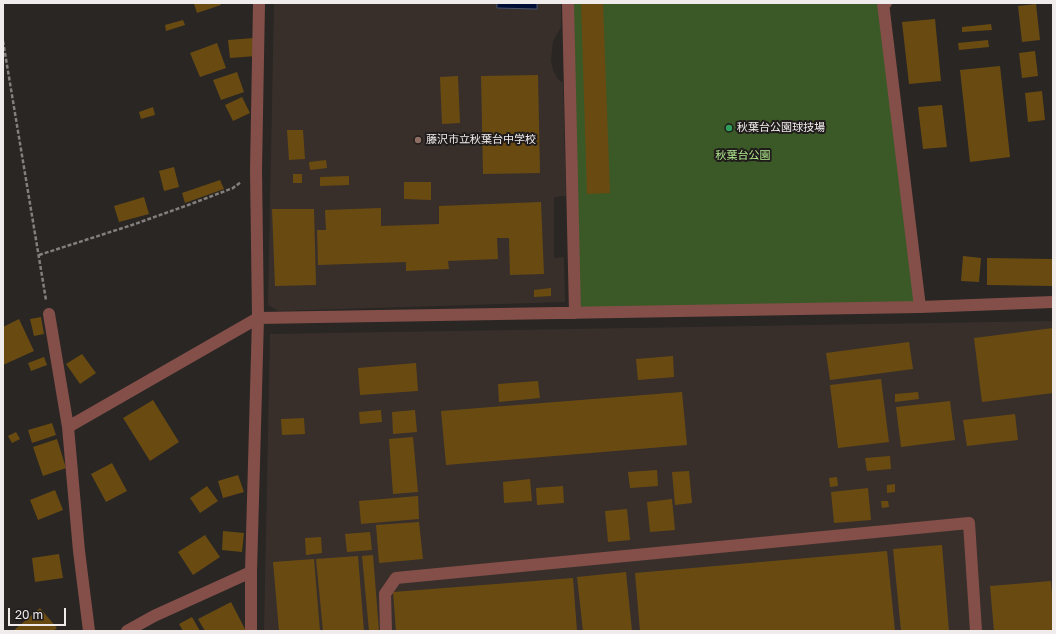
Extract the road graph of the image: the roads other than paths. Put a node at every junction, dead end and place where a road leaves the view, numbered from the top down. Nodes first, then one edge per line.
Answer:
1 (259, 3) edge
2 (568, 3) edge
3 (886, 3) edge
4 (1053, 302) edge
5 (920, 307) junction
6 (575, 312) junction
7 (49, 314) road end
8 (258, 318) junction
9 (68, 427) junction
10 (251, 572) junction
11 (89, 631) edge
12 (127, 631) edge
13 (251, 631) edge
14 (386, 631) edge
15 (976, 631) edge

1 - 8 street
2 - 6 street
3 - 5 street
4 - 5 street
5 - 6 street
6 - 8 street
7 - 9 street
8 - 9 street
8 - 10 street
9 - 11 street
10 - 12 street
10 - 13 street
14 - 15 street

